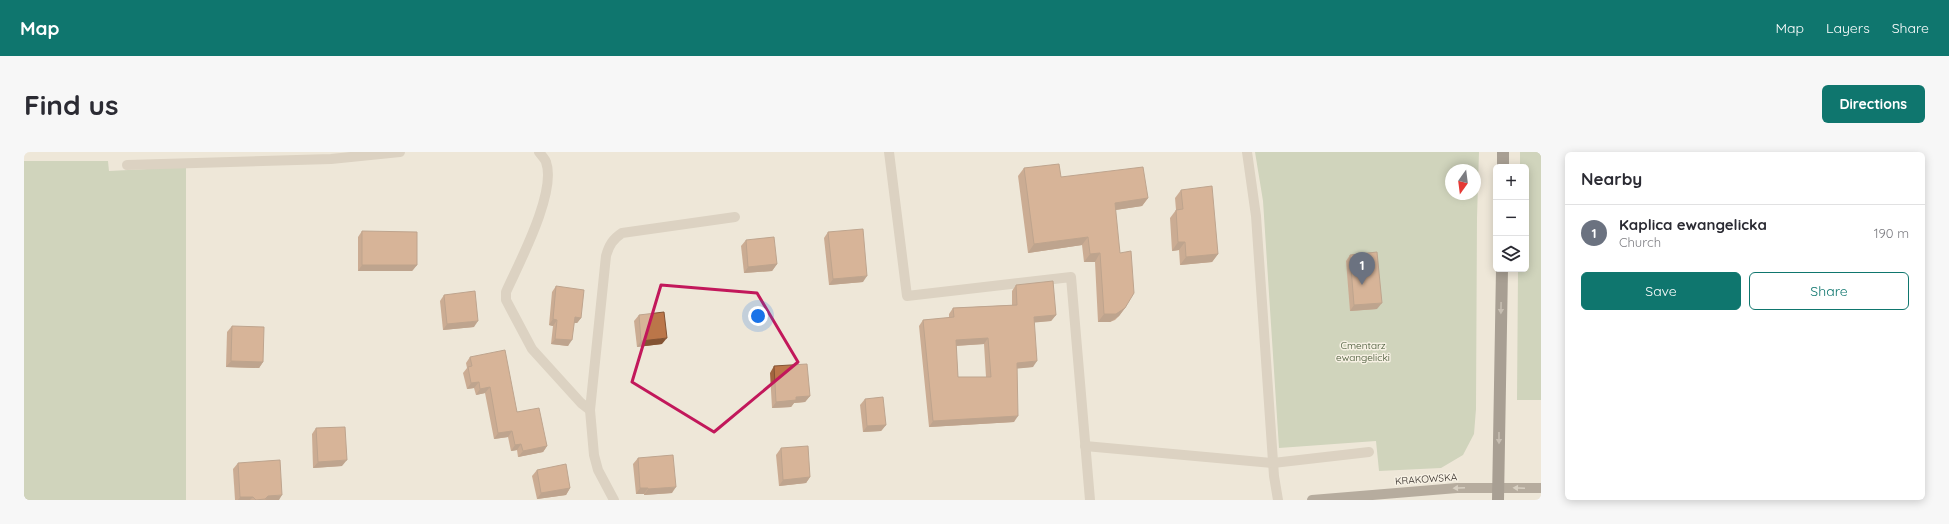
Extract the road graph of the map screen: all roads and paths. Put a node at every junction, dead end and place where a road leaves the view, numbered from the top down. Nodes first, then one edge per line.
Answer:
1 (400, 152) edge
2 (539, 152) edge
3 (889, 152) edge
4 (1247, 152) edge
5 (1503, 152) edge
6 (1503, 164) edge
7 (127, 166) dead end
8 (735, 217) dead end
9 (1502, 272) edge
10 (590, 410) junction
11 (1085, 446) junction
12 (1369, 452) dead end
13 (1273, 463) junction
14 (1498, 487) junction
15 (1541, 488) edge
16 (614, 500) edge
17 (1090, 500) edge
18 (1278, 500) edge
19 (1312, 500) edge
20 (1498, 500) edge

1 - 7 lane
2 - 10 lane
3 - 11 lane
4 - 13 lane
5 - 6 highway
8 - 10 lane
9 -> 14 highway
10 - 16 lane
11 - 13 lane
11 - 17 lane
12 - 13 lane
13 - 18 lane
15 -> 14 main road, KRAKOWSKA
14 -> 19 main road, KRAKOWSKA
14 - 20 highway

